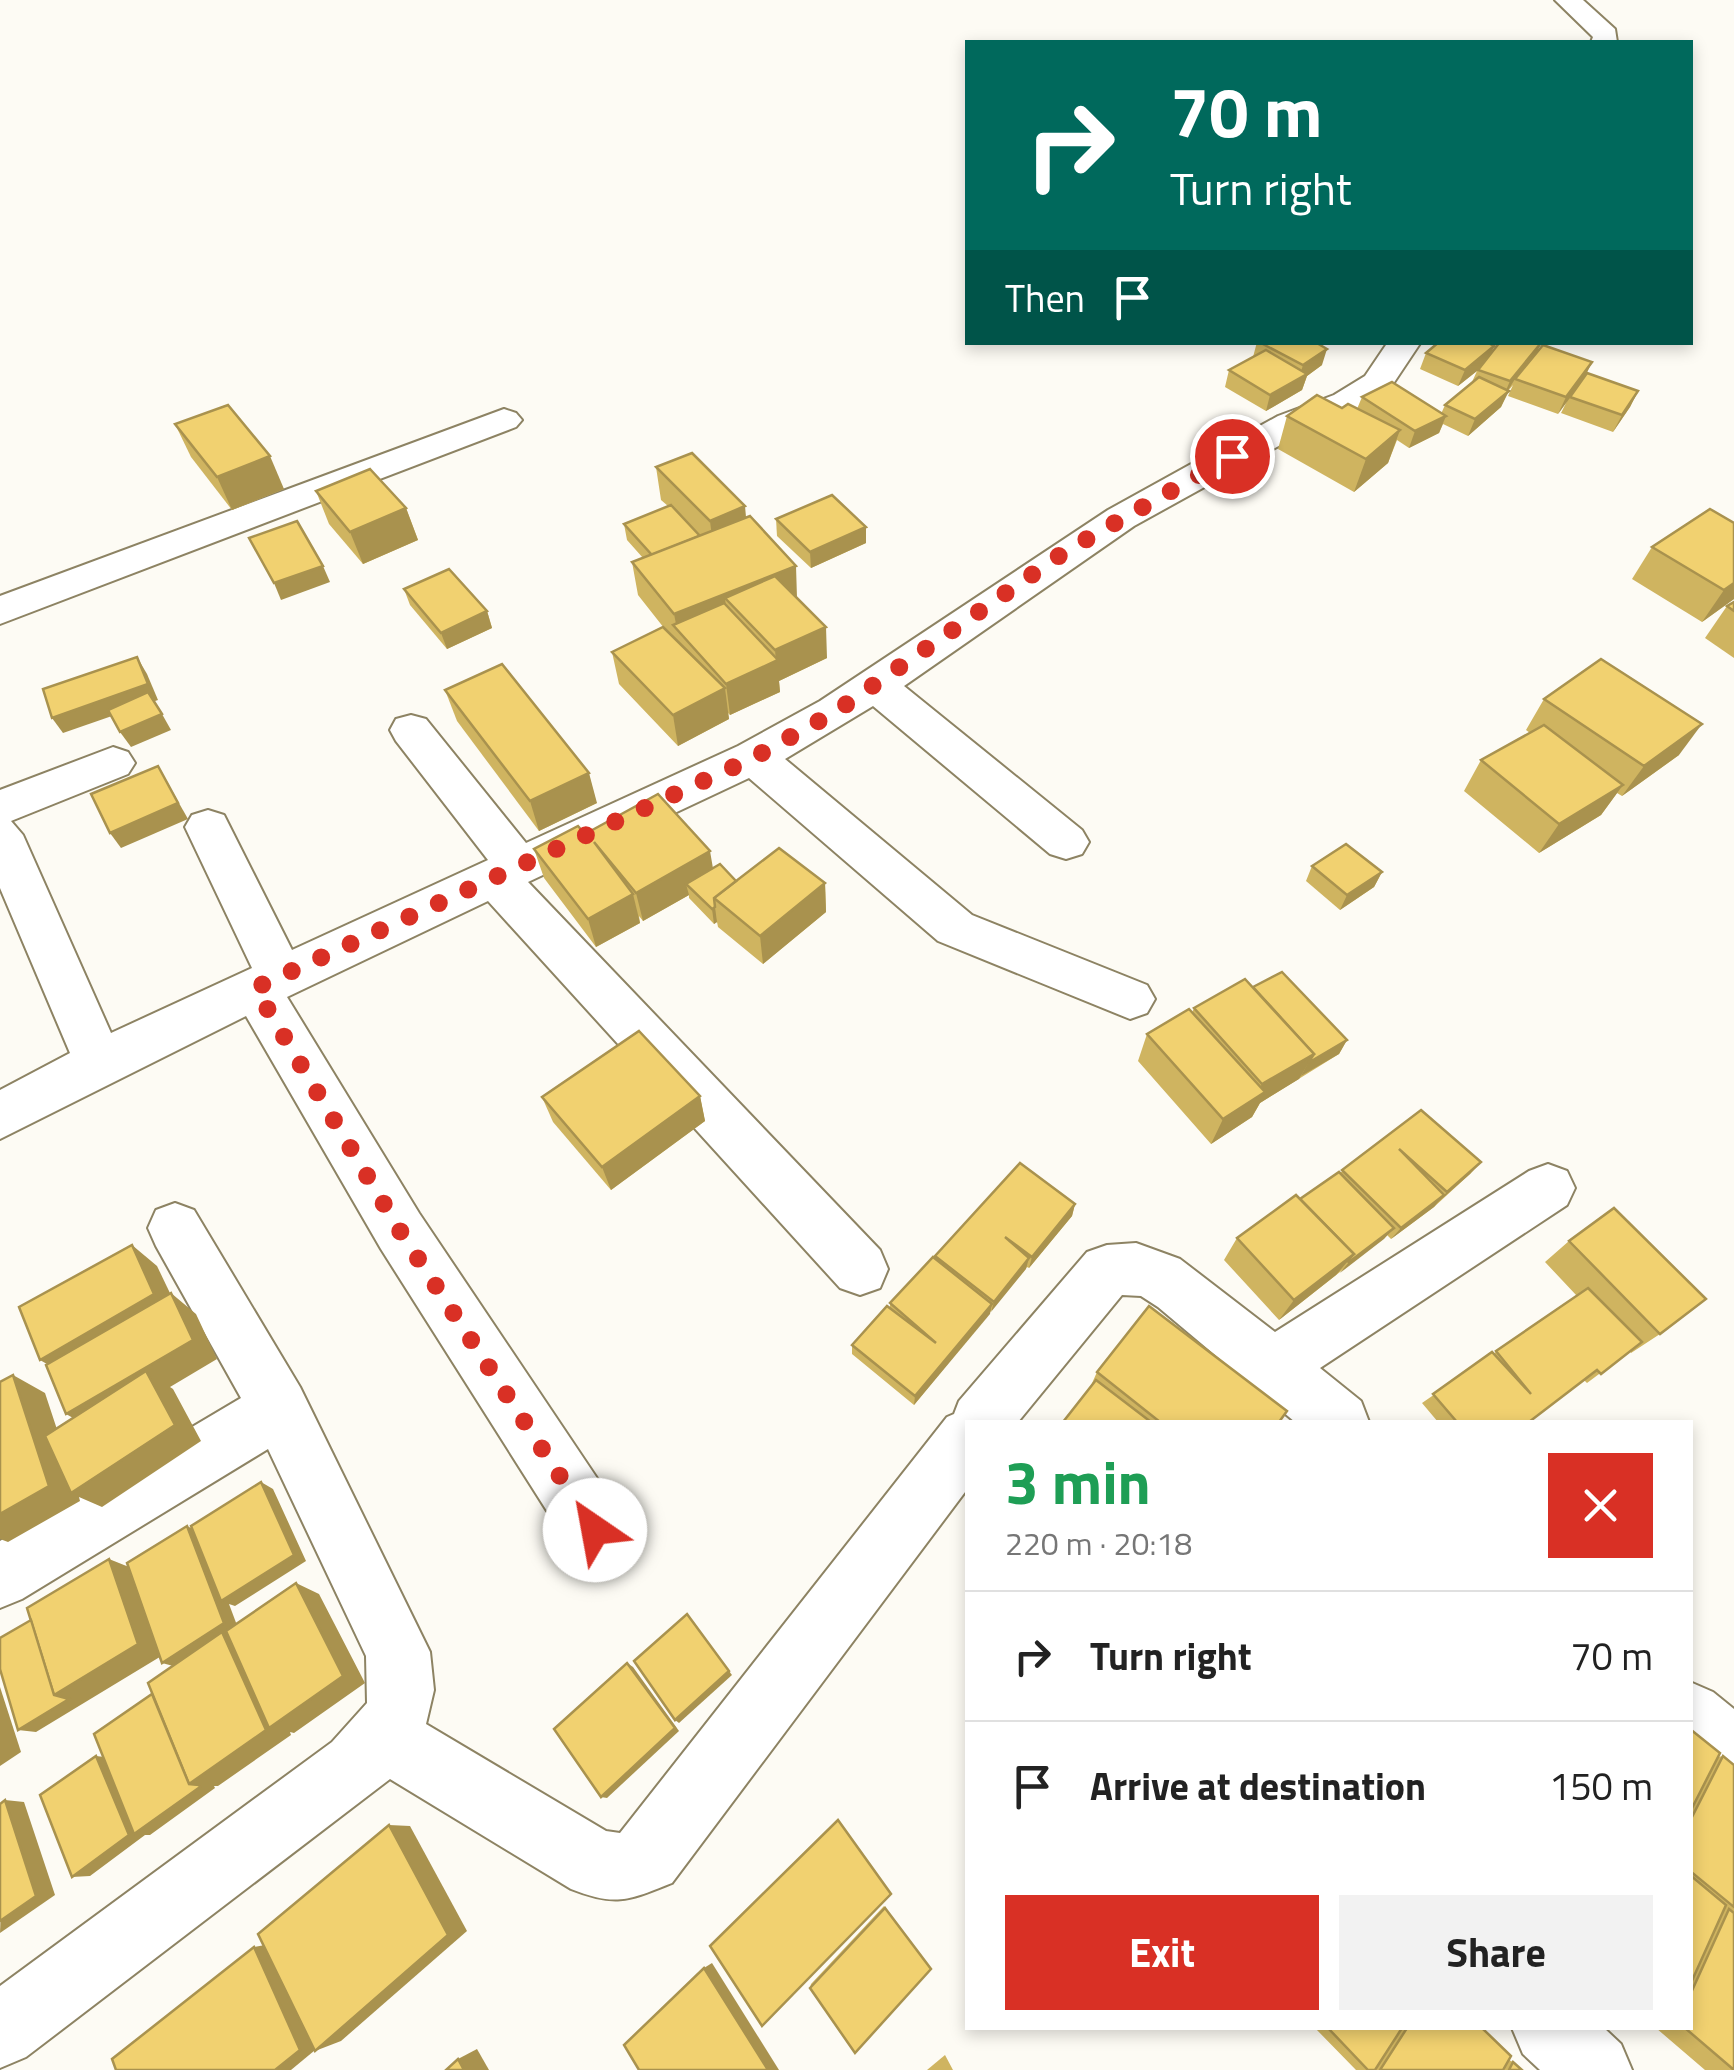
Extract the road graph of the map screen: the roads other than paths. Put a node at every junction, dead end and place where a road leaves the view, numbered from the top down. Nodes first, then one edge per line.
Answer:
1 (1568, 0) edge
2 (1605, 40) edge
3 (1402, 345) edge
4 (504, 420) dead end
5 (0, 611) edge
6 (874, 686) junction
7 (412, 730) dead end
8 (753, 758) junction
9 (113, 763) dead end
10 (0, 808) edge
11 (208, 828) dead end
12 (0, 835) edge
13 (1066, 842) dead end
14 (506, 871) junction
15 (267, 982) junction
16 (1130, 999) dead end
17 (99, 1062) junction
18 (0, 1116) edge
19 (1548, 1188) dead end
20 (175, 1228) dead end
21 (860, 1269) dead end
22 (1273, 1366) junction
23 (279, 1408) junction
24 (982, 1420) edge
25 (1338, 1420) edge
26 (958, 1469) edge
27 (595, 1530) dead end
28 (0, 1577) edge
29 (1693, 1718) edge
30 (384, 1737) junction
31 (1734, 1752) edge
32 (1551, 2030) edge
33 (0, 2032) edge
34 (1596, 2070) edge

1 - 2 street
3 - 6 street
4 - 5 street
6 - 8 street
6 - 13 street
7 - 14 street
8 - 14 street
8 - 16 street
9 - 10 street
11 - 15 street
12 - 17 street
14 - 15 street
14 - 21 street
15 - 17 street
15 - 27 street
17 - 18 street
19 - 22 street
20 - 23 street
22 - 24 street
22 - 25 street
23 - 28 street
23 - 30 street
26 - 30 street
29 - 31 street
30 - 33 street
32 - 34 street

